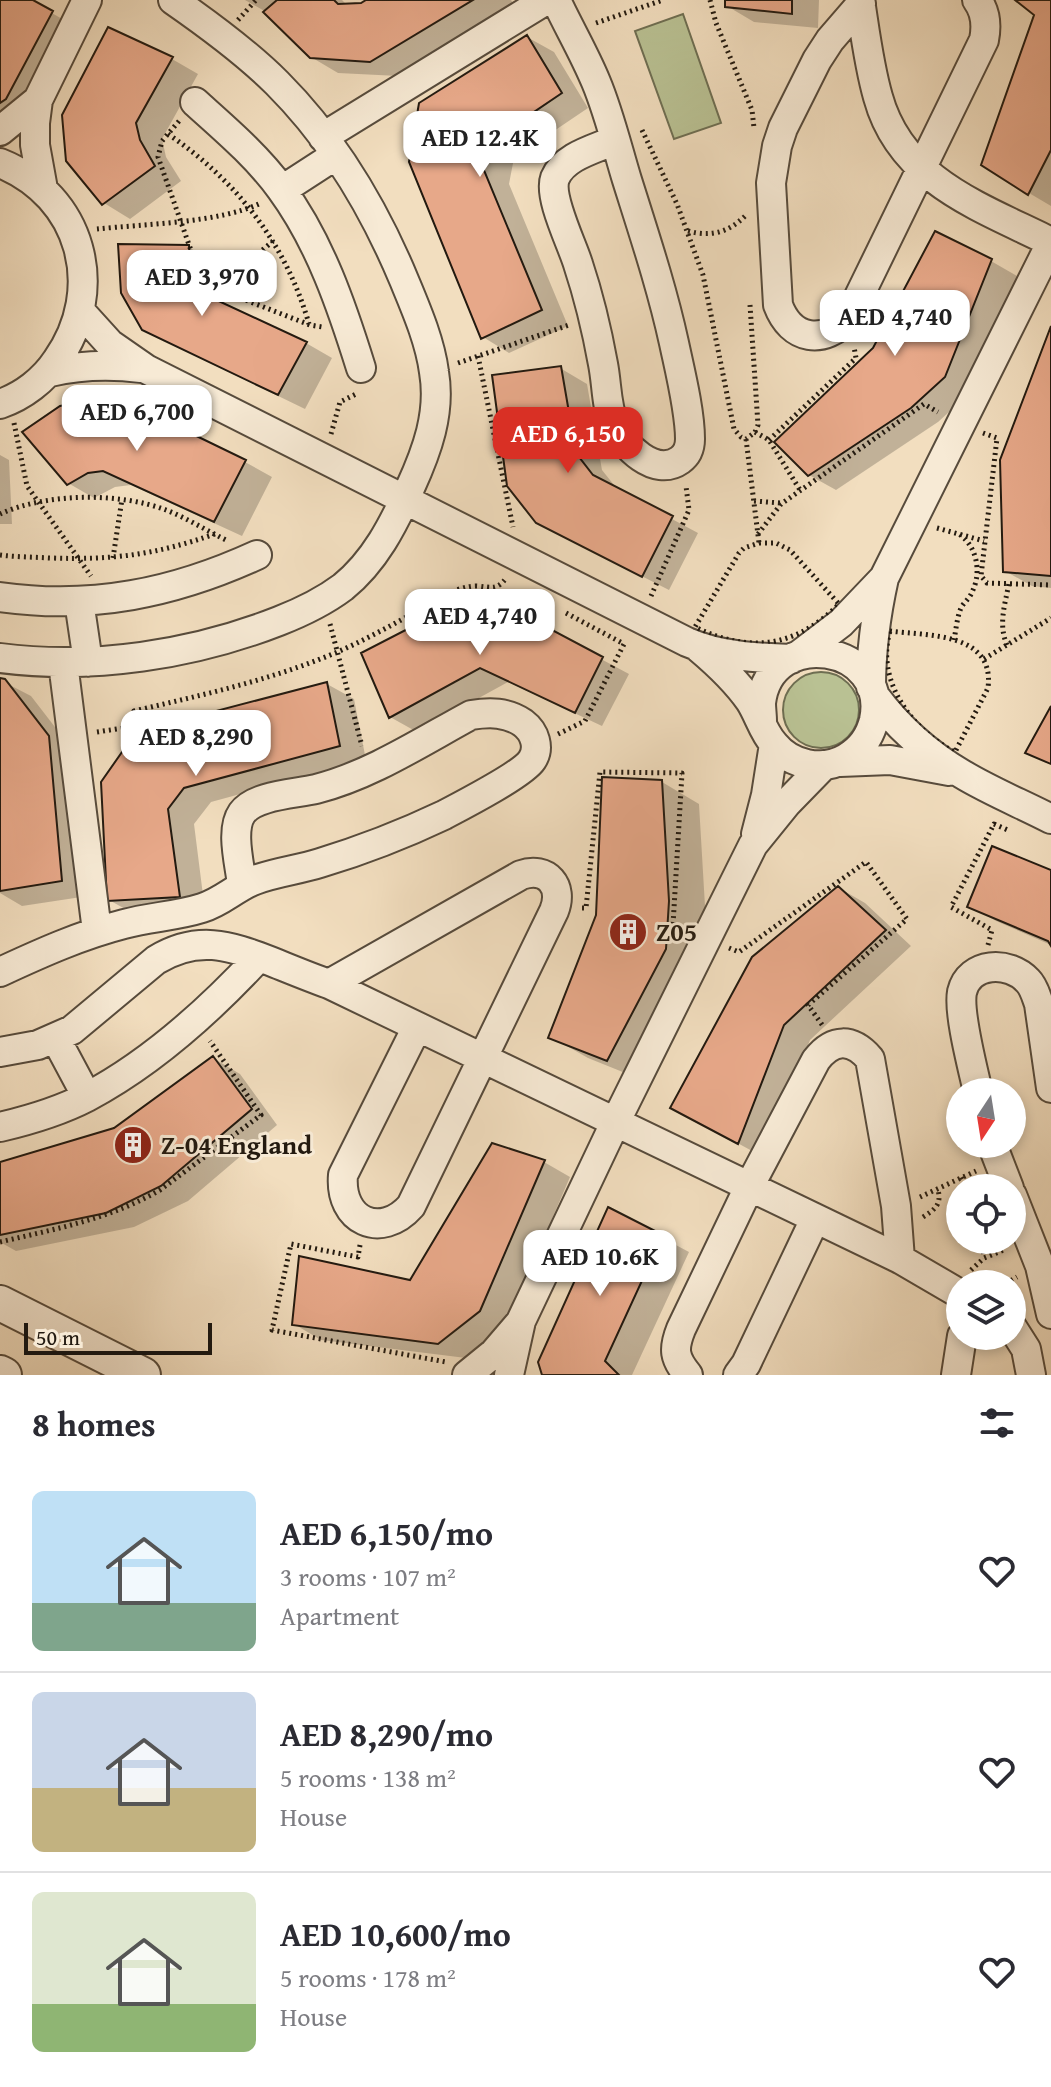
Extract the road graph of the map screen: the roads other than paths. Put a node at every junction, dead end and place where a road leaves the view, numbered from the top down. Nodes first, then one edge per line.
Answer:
1 (87, 0) edge
2 (173, 0) edge
3 (546, 0) edge
4 (556, 0) edge
5 (977, 0) edge
6 (860, 2) edge
7 (38, 100) junction
8 (195, 102) road end
9 (0, 131) edge
10 (615, 140) junction
11 (330, 146) junction
12 (0, 163) edge
13 (923, 169) junction
14 (43, 189) junction
15 (282, 190) junction
16 (1051, 242) edge
17 (81, 312) junction
18 (361, 368) road end
19 (146, 369) junction
20 (50, 372) junction
21 (4, 402) edge
22 (405, 499) junction
23 (257, 555) road end
24 (884, 578) junction
25 (0, 597) edge
26 (79, 601) junction
27 (696, 646) junction
28 (795, 657) junction
29 (0, 658) edge
30 (75, 662) junction
31 (873, 691) junction
32 (768, 733) junction
33 (832, 764) junction
34 (962, 774) junction
35 (1051, 819) edge
36 (753, 845) junction
37 (242, 885) junction
38 (97, 931) junction
39 (259, 957) junction
40 (0, 972) edge
41 (329, 984) junction
42 (417, 1027) junction
43 (56, 1039) junction
44 (0, 1052) edge
45 (483, 1059) junction
46 (975, 1078) edge
47 (1051, 1088) edge
48 (87, 1097) junction
49 (615, 1123) junction
50 (0, 1127) edge
51 (749, 1187) junction
52 (815, 1219) junction
53 (1026, 1228) edge
54 (900, 1259) junction
55 (1046, 1263) edge
56 (946, 1286) edge
57 (0, 1303) edge
58 (1051, 1314) edge
59 (521, 1321) junction
60 (1026, 1349) edge
61 (960, 1350) edge
62 (472, 1371) edge
63 (143, 1375) edge
64 (509, 1375) edge
65 (688, 1375) edge
66 (738, 1375) edge
67 (956, 1375) edge
68 (1031, 1375) edge

1 - 7 street
2 - 11 street
3 - 11 street
4 - 10 street
5 - 13 street
6 - 13 street
6 - 13 street
7 - 9 street
7 - 14 street
8 - 15 street
10 - 10 street
11 - 15 street
11 - 22 street
12 - 14 street
13 - 16 street
14 - 17 street
15 - 18 street
16 - 24 street
17 - 19 street
17 - 20 street
19 - 20 street
19 - 22 street
20 - 21 street
22 - 27 street
22 - 30 street
23 - 26 street
24 - 28 street
24 - 31 street
25 - 26 street
26 - 30 street
27 - 28 street
27 - 32 street
28 - 31 street
28 - 32 street
29 - 30 street
30 - 38 street
31 - 33 street
31 - 34 street
32 - 33 street
32 - 36 street
33 - 34 street
33 - 36 street
34 - 35 street
36 - 49 street
37 - 37 street
37 - 38 street
38 - 40 street
39 - 41 street
39 - 43 street
39 - 48 street
41 - 42 street
41 - 45 street
42 - 45 street
42 - 45 street
43 - 44 street
43 - 48 street
45 - 49 street
46 - 47 street
48 - 50 street
49 - 51 street
49 - 59 street
51 - 52 street
51 - 54 street
51 - 65 street
52 - 54 street
52 - 66 street
53 - 55 street
54 - 56 street
55 - 58 street
57 - 63 street
59 - 62 street
59 - 64 street
60 - 68 street
61 - 67 street

